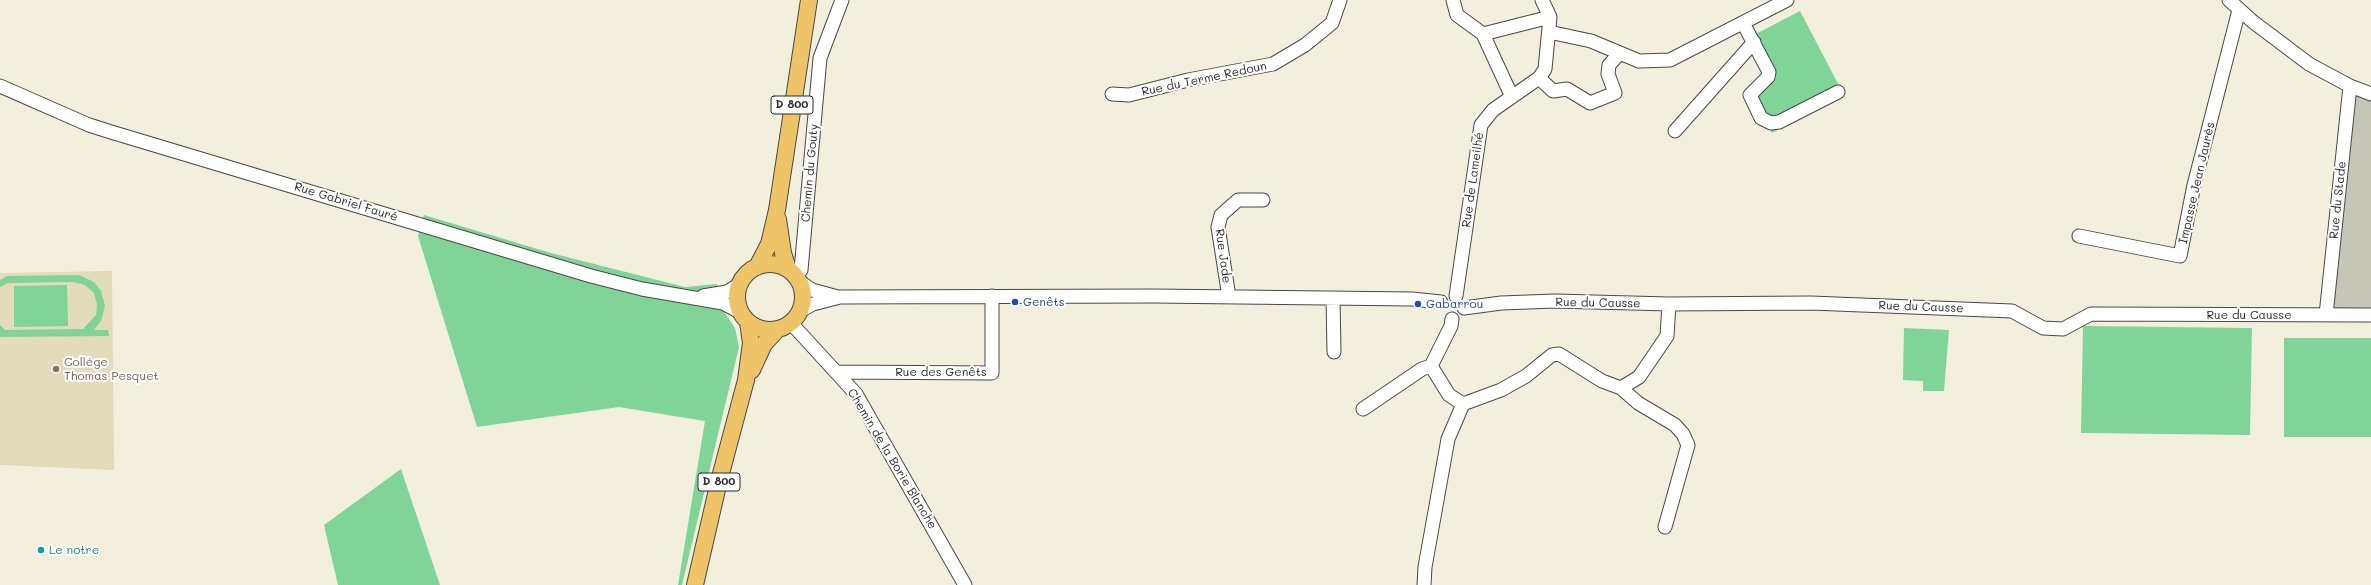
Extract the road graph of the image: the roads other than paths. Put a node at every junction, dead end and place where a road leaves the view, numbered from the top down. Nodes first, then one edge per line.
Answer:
1 (809, 0) edge
2 (842, 0) edge
3 (1340, 0) edge
4 (1453, 0) edge
5 (1542, 0) edge
6 (1787, 0) edge
7 (2229, 0) edge
8 (2239, 10) junction
9 (1550, 17) junction
10 (1743, 23) junction
11 (1549, 32) junction
12 (1483, 34) junction
13 (1754, 42) junction
14 (1619, 54) junction
15 (1539, 78) junction
16 (0, 86) edge
17 (2350, 86) junction
18 (1838, 92) dead end
19 (1112, 94) dead end
20 (2371, 94) edge
21 (1512, 98) junction
22 (1675, 131) dead end
23 (1263, 200) dead end
24 (777, 210) junction
25 (2080, 236) dead end
26 (757, 267) junction
27 (795, 276) junction
28 (740, 284) junction
29 (992, 296) junction
30 (1456, 296) junction
31 (697, 297) junction
32 (840, 297) junction
33 (1229, 297) junction
34 (1333, 298) junction
35 (1441, 302) junction
36 (1669, 304) junction
37 (1464, 308) junction
38 (2326, 315) junction
39 (2371, 315) edge
40 (744, 317) junction
41 (1452, 319) junction
42 (789, 321) junction
43 (1334, 352) dead end
44 (1431, 366) junction
45 (837, 372) junction
46 (746, 380) junction
47 (1621, 388) junction
48 (1463, 404) junction
49 (1363, 409) dead end
50 (1665, 527) dead end
51 (694, 585) edge
52 (965, 585) edge
53 (1424, 585) edge

1 - 24 main road, D 800
2 - 27 street, Chemin du Gouty
3 - 19 street, Rue du Terme Redoun
4 - 12 street
5 - 9 street
6 - 10 street
7 - 8 street
8 - 17 street
8 - 25 street, Impasse Jean Jaurès
9 - 11 street
9 - 12 street
10 - 13 street
10 - 14 street
11 - 14 street
11 - 15 street
12 - 21 street
13 - 18 street
13 - 22 street
14 - 15 street
15 - 21 street, Rue de Lameilhé
16 - 31 street, Rue Gabriel Fauré
17 - 20 street
17 - 38 street, Rue du Stade
21 - 30 street, Rue de Lameilhé
23 - 33 street, Rue Jade
24 - 26 main road, D 800
24 - 27 main road, D 800
26 - 27 main road
26 - 28 main road
27 - 32 street
27 - 42 main road
28 - 31 street, Rue Gabriel Fauré
28 - 40 main road
29 - 32 street
29 - 33 street
29 - 45 street, Rue des Genêts
30 - 35 street
30 - 37 street
31 - 40 street, Rue Gabriel Fauré
32 - 42 street
33 - 34 street
34 - 35 street
34 - 43 street
35 - 41 street
36 - 37 street, Rue du Causse
36 - 38 street, Rue du Causse
36 - 47 street
37 - 41 street
38 - 39 street, Rue du Causse
40 - 42 main road
40 - 46 main road, D 800
41 - 44 street
42 - 45 street, Chemin de la Borie Blanche
42 - 46 main road, D 800
44 - 48 street
44 - 49 street
45 - 52 street, Chemin de la Borie Blanche
46 - 51 main road, D 800
47 - 48 street
47 - 50 street
48 - 53 street

